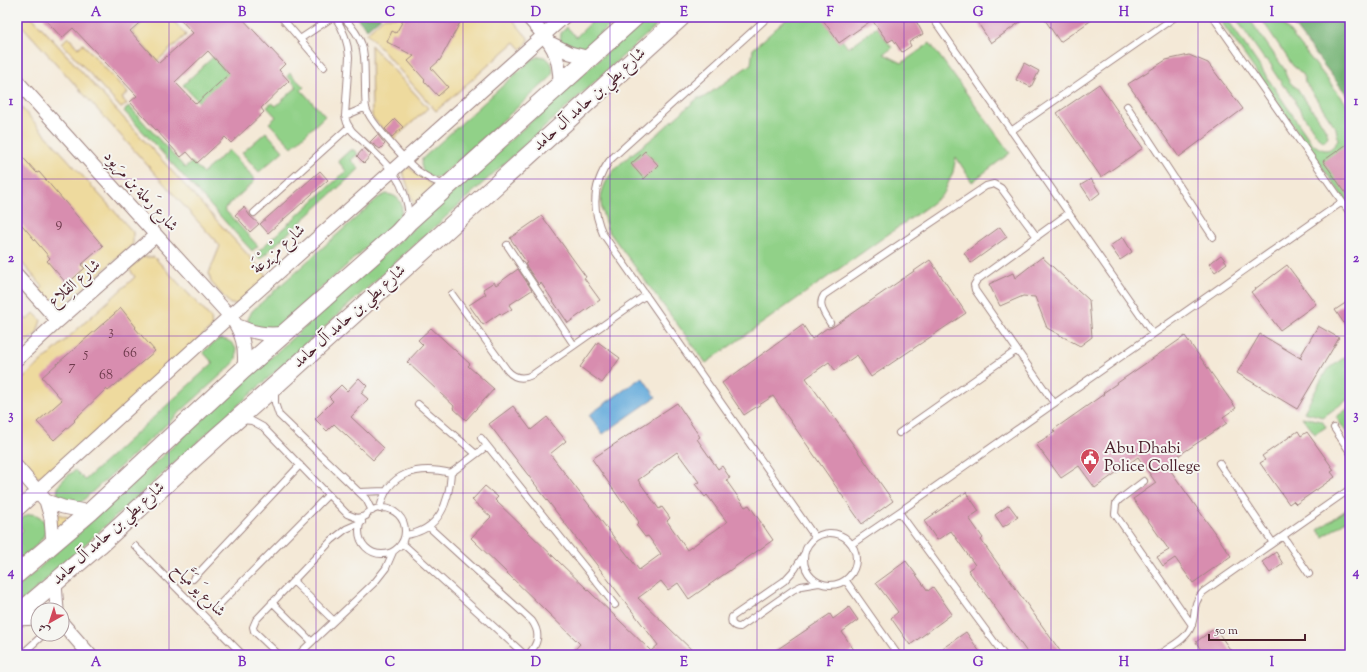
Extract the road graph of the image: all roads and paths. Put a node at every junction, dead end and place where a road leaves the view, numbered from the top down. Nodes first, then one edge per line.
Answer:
1 (281, 17) edge
2 (334, 17) edge
3 (343, 17) edge
4 (528, 17) edge
5 (564, 17) edge
6 (636, 17) edge
7 (681, 17) edge
8 (768, 17) edge
9 (932, 17) edge
10 (1175, 17) edge
11 (1213, 17) edge
12 (300, 39) junction
13 (548, 40) junction
14 (590, 58) junction
15 (324, 67) dead end
16 (17, 81) edge
17 (560, 84) junction
18 (1126, 106) dead end
19 (366, 107) junction
20 (345, 116) junction
21 (349, 127) junction
22 (1011, 130) junction
23 (406, 158) junction
24 (393, 171) junction
25 (448, 186) junction
26 (1342, 202) junction
27 (254, 213) dead end
28 (1069, 213) junction
29 (1350, 213) edge
30 (409, 221) junction
31 (156, 235) junction
32 (1037, 236) junction
33 (1213, 237) dead end
34 (507, 245) dead end
35 (17, 275) edge
36 (452, 294) dead end
37 (646, 295) junction
38 (58, 321) junction
39 (234, 321) junction
40 (830, 323) dead end
41 (284, 333) junction
42 (1153, 334) junction
43 (574, 345) junction
44 (1017, 350) junction
45 (17, 359) edge
46 (244, 369) junction
47 (278, 383) junction
48 (1054, 403) junction
49 (418, 404) dead end
50 (235, 421) junction
51 (1334, 428) dead end
52 (899, 433) dead end
53 (481, 438) dead end
54 (487, 446) junction
55 (1350, 452) edge
56 (476, 454) junction
57 (1219, 464) dead end
58 (300, 465) junction
59 (17, 468) edge
60 (451, 473) junction
61 (1144, 481) dead end
62 (1350, 489) edge
63 (385, 491) junction
64 (359, 492) junction
65 (328, 495) junction
66 (42, 496) junction
67 (380, 509) junction
68 (17, 510) edge
69 (372, 511) junction
70 (90, 512) junction
71 (899, 512) junction
72 (366, 516) junction
73 (362, 522) junction
74 (428, 527) junction
75 (405, 535) junction
76 (1282, 536) junction
77 (815, 537) junction
78 (402, 543) junction
79 (1273, 543) junction
80 (53, 544) junction
81 (852, 544) junction
82 (135, 546) dead end
83 (393, 552) junction
84 (804, 554) junction
85 (17, 574) edge
86 (1309, 574) dead end
87 (193, 579) dead end
88 (846, 580) junction
89 (293, 581) junction
90 (55, 583) junction
91 (820, 583) junction
92 (56, 602) edge
93 (272, 602) junction
94 (615, 605) dead end
95 (219, 606) dead end
96 (17, 615) edge
97 (30, 618) edge
98 (17, 619) edge
99 (334, 621) junction
100 (1192, 625) junction
101 (70, 632) edge
102 (35, 642) edge
103 (312, 642) junction
104 (21, 655) edge
105 (90, 655) edge
106 (243, 655) edge
107 (279, 655) edge
108 (298, 655) edge
109 (527, 655) edge
110 (898, 655) edge
111 (1004, 655) edge
112 (1158, 655) edge

1 - 12 lane
2 - 12 lane
2 - 20 lane
3 - 19 lane
4 - 13 street
5 - 13 street, شارع مْزِيرْعَة
6 - 14 street, شارع بطي بن حامد آل حامد
7 - 47 street, شارع بطي بن حامد آل حامد
8 - 37 lane
9 - 22 lane
10 - 22 lane
11 - 26 lane
12 - 15 lane
13 - 14 street
13 - 17 street
13 - 23 street, شارع مْزِيرْعَة
14 - 17 street, شارع بطي بن حامد آل حامد
16 - 31 street, شارع رَملة بن مرَيوِد
17 - 25 street, شارع بطي بن حامد آل حامد
18 - 33 lane
19 - 20 lane
19 - 23 lane
20 - 21 lane
21 - 24 lane
21 - 27 lane
22 - 28 lane
23 - 24 street, شارع مْزِيرْعَة
23 - 25 lane
24 - 30 lane
24 - 39 street, شارع مْزِيرْعَة
25 - 30 street, شارع بطي بن حامد آل حامد
26 - 29 lane
26 - 42 lane
28 - 32 lane
28 - 42 lane
30 - 41 street, شارع بطي بن حامد آل حامد
31 - 38 street, شارع القِلاع
31 - 39 street, شارع رَملة بن مرَيوِد
32 - 40 lane
32 - 44 lane
34 - 43 lane
35 - 38 street
36 - 43 lane
37 - 43 lane
37 - 77 lane
38 - 45 street, شارع القِلاع
39 - 41 street, شارع رَملة بن مرَيوِد
39 - 46 street, شارع رَملة بن مرَيوِد
39 - 66 street, شارع مْزِيرْعَة
41 - 46 street, شارع بطي بن حامد آل حامد
42 - 48 lane
44 - 48 lane
44 - 52 lane
46 - 70 street, شارع بطي بن حامد آل حامد
47 - 50 street, شارع بطي بن حامد آل حامد
47 - 64 lane
48 - 71 lane
49 - 56 lane
50 - 58 lane
50 - 90 street, شارع بطي بن حامد آل حامد
51 - 55 lane
53 - 54 lane
54 - 56 lane
54 - 94 lane
56 - 60 lane
57 - 79 lane
58 - 65 lane
58 - 87 lane
59 - 66 street
60 - 63 lane
60 - 74 lane
61 - 100 lane
62 - 76 lane
63 - 64 lane
63 - 67 lane
64 - 69 lane
65 - 72 lane
65 - 95 lane
66 - 68 street, شارع مْزِيرْعَة
66 - 70 street
66 - 80 street
67 - 69 lane
67 - 75 lane
69 - 72 lane
70 - 80 street, شارع بطي بن حامد آل حامد
71 - 81 lane
71 - 111 lane
72 - 73 lane
73 - 83 lane
73 - 89 lane
74 - 75 lane
74 - 109 lane
75 - 78 lane
76 - 79 lane
76 - 86 lane
77 - 81 lane
77 - 84 lane
78 - 83 lane
78 - 109 lane
79 - 100 lane
80 - 85 street, شارع بطي بن حامد آل حامد
81 - 88 lane
82 - 106 lane, شارع يَو مَيَّاح
83 - 99 lane
84 - 91 lane
84 - 91 lane
88 - 91 lane
88 - 110 lane
89 - 93 lane
89 - 99 lane
90 - 92 street
90 - 96 street, شارع بطي بن حامد آل حامد
93 - 103 lane
93 - 107 lane
97 - 98 street
99 - 103 lane
100 - 112 lane
101 - 105 street
102 - 104 lane
103 - 108 lane

